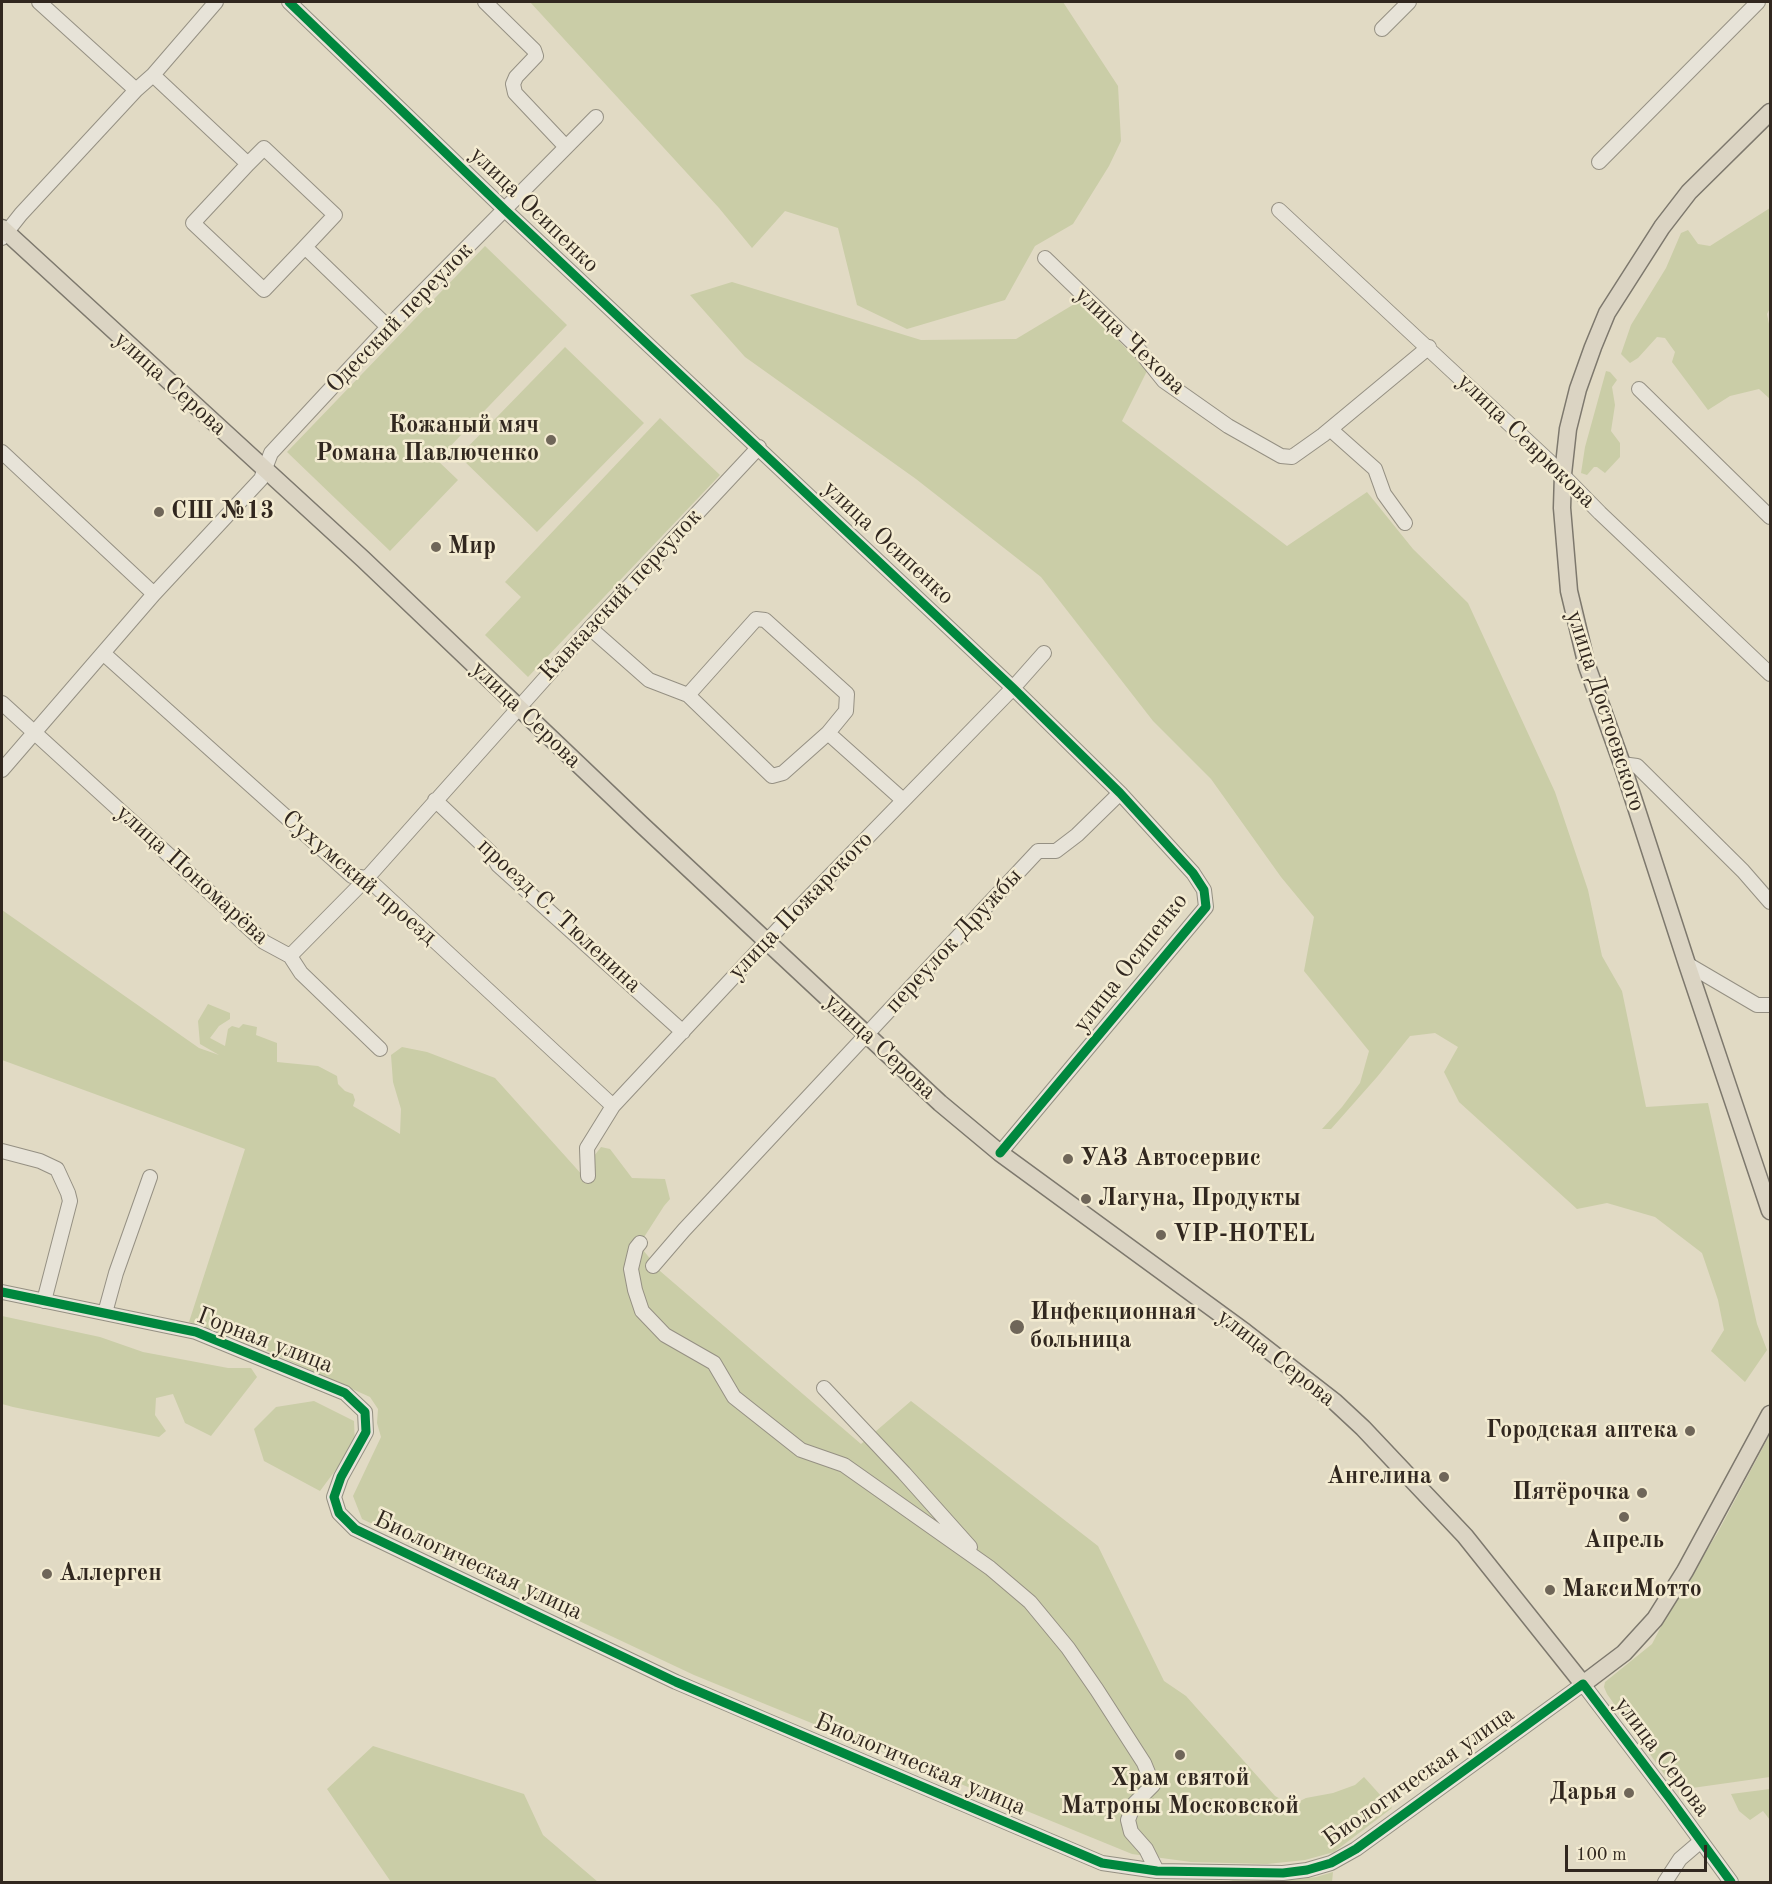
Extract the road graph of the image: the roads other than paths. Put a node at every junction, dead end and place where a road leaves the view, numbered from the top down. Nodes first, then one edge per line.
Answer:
1 (39, 2) edge
2 (216, 2) edge
3 (289, 2) edge
4 (485, 2) edge
5 (1409, 2) edge
6 (1758, 2) edge
7 (1382, 29) dead end
8 (153, 75) junction
9 (136, 90) junction
10 (1770, 112) edge
11 (596, 117) dead end
12 (566, 147) junction
13 (1599, 162) dead end
14 (248, 164) junction
15 (505, 210) junction
16 (1279, 210) dead end
17 (3, 233) edge
18 (305, 247) junction
19 (1044, 258) dead end
20 (388, 327) junction
21 (1429, 347) junction
22 (1638, 389) dead end
23 (1330, 429) junction
24 (759, 447) junction
25 (2, 452) edge
26 (264, 469) junction
27 (1563, 474) junction
28 (1770, 517) edge
29 (1405, 523) dead end
30 (154, 594) junction
31 (590, 628) junction
32 (103, 653) junction
33 (1044, 653) dead end
34 (1770, 674) edge
35 (1013, 688) junction
36 (687, 695) junction
37 (2, 704) edge
38 (518, 708) junction
39 (34, 733) junction
40 (828, 733) junction
41 (1622, 764) junction
42 (2, 770) edge
43 (1120, 793) junction
44 (435, 800) junction
45 (903, 800) junction
46 (367, 878) junction
47 (1770, 902) edge
48 (767, 941) junction
49 (290, 956) junction
50 (1687, 964) junction
51 (1770, 1005) edge
52 (683, 1032) junction
53 (867, 1035) junction
54 (380, 1048) dead end
55 (613, 1106) junction
56 (2, 1151) edge
57 (1000, 1153) junction
58 (588, 1176) dead end
59 (150, 1178) dead end
60 (1770, 1211) edge
61 (640, 1243) dead end
62 (654, 1266) dead end
63 (2, 1292) edge
64 (44, 1301) junction
65 (105, 1313) junction
66 (824, 1388) dead end
67 (365, 1412) joint
68 (1770, 1414) edge
69 (990, 1568) junction
70 (1583, 1684) junction
71 (1701, 1840) junction
72 (1157, 1871) junction
73 (1665, 1882) edge
74 (1731, 1882) edge

1 - 9 street
2 - 8 street
3 - 15 street, улица Осипенко
4 - 12 street
5 - 7 street
6 - 13 street
8 - 9 street
8 - 14 street
9 - 17 street
10 - 27 main road, улица Достоевского
11 - 12 street, Одесский переулок
12 - 15 street, Одесский переулок
14 - 18 street
14 - 18 street
15 - 20 street, Одесский переулок
15 - 24 street, улица Осипенко
16 - 21 street, улица Севрюкова
17 - 26 main road, улица Серова
18 - 20 street
19 - 23 street, улица Чехова
20 - 26 street, Одесский переулок
21 - 23 street
21 - 27 street, улица Севрюкова
22 - 28 street
23 - 29 street
24 - 31 street, Кавказский переулок
24 - 35 street, улица Осипенко
25 - 30 street
26 - 30 street, Одесский переулок
26 - 38 main road, улица Серова
27 - 34 street, улица Севрюкова
27 - 41 main road, улица Достоевского
30 - 32 street, Одесский переулок
31 - 36 street
31 - 38 street, Кавказский переулок
32 - 39 street, Одесский переулок
32 - 46 street, Сухумский проезд
33 - 35 street, улица Пожарского
35 - 43 street, улица Осипенко
35 - 45 street, улица Пожарского
36 - 40 street
36 - 40 street
37 - 39 street, улица Пономарёва
38 - 44 street, Кавказский переулок
38 - 48 main road, улица Серова
39 - 42 street, Одесский переулок
39 - 49 street, улица Пономарёва
40 - 45 street
41 - 47 street
41 - 50 main road, улица Достоевского
43 - 53 street, переулок Дружбы
43 - 57 street, улица Осипенко
44 - 46 street, Кавказский переулок
44 - 52 street, проезд С. Тюленина
45 - 48 street, улица Пожарского
46 - 49 street, Кавказский переулок
46 - 55 street, Сухумский проезд
48 - 52 street, улица Пожарского
48 - 53 main road, улица Серова
49 - 54 street, улица Пономарёва
50 - 51 street
50 - 60 main road, улица Достоевского
52 - 55 street, улица Пожарского
53 - 57 main road, улица Серова
53 - 62 street, переулок Дружбы
55 - 58 street, улица Пожарского
56 - 64 street
57 - 70 main road, улица Серова
59 - 65 street
61 - 69 street
63 - 64 street, Горная улица
64 - 65 street, Горная улица
65 - 67 street, Горная улица
66 - 69 street
67 - 72 street, Биологическая улица
68 - 70 main road
69 - 72 street
70 - 71 street, улица Серова
70 - 72 street, Биологическая улица
71 - 73 street
71 - 74 street, улица Серова

